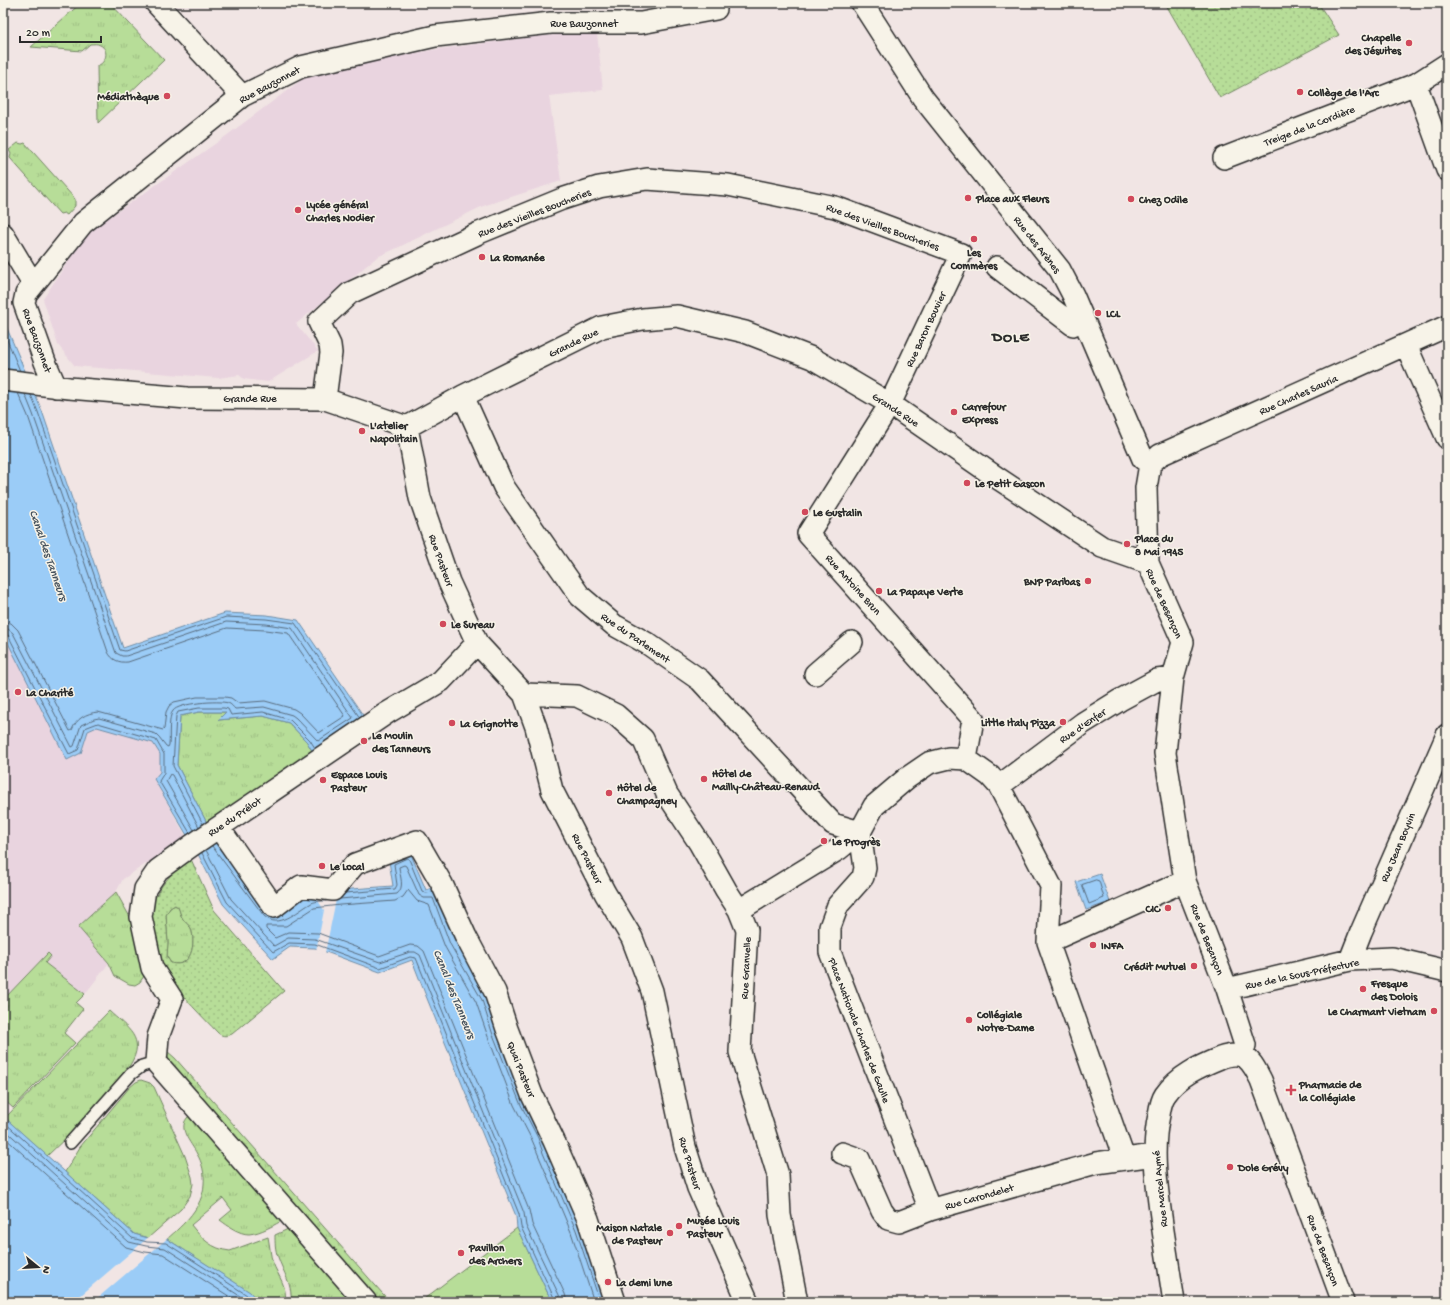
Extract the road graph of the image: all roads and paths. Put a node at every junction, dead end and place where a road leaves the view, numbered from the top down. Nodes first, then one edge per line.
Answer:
1 (156, 3) edge
2 (862, 3) edge
3 (722, 6) edge
4 (1447, 64) edge
5 (1416, 84) junction
6 (242, 96) junction
7 (1224, 158) dead end
8 (1447, 170) edge
9 (3, 234) edge
10 (961, 254) joint
11 (996, 267) dead end
12 (33, 284) junction
13 (1073, 325) dead end
14 (1447, 326) edge
15 (1406, 345) junction
16 (3, 380) edge
17 (48, 386) junction
18 (463, 396) junction
19 (325, 399) junction
20 (890, 404) junction
21 (407, 427) junction
22 (1447, 438) edge
23 (1150, 464) junction
24 (1148, 563) junction
25 (852, 642) dead end
26 (477, 643) junction
27 (815, 674) dead end
28 (1173, 678) junction
29 (524, 694) junction
30 (1447, 735) edge
31 (966, 759) junction
32 (999, 786) junction
33 (860, 832) junction
34 (224, 835) dead end
35 (1185, 881) junction
36 (739, 910) junction
37 (1048, 942) junction
38 (1350, 960) junction
39 (1447, 971) edge
40 (1227, 989) junction
41 (1242, 1056) junction
42 (156, 1062) junction
43 (70, 1144) dead end
44 (842, 1154) dead end
45 (1154, 1155) junction
46 (1124, 1158) junction
47 (930, 1210) junction
48 (366, 1302) edge
49 (615, 1302) edge
50 (748, 1302) edge
51 (797, 1302) edge
52 (1174, 1302) edge
53 (1343, 1302) edge

1 - 6 street
2 - 23 street, Rue des Arènes
3 - 6 street, Rue Bauzonnet
4 - 5 street, Treige de la Cordière
5 - 7 street, Treige de la Cordière
5 - 8 street
6 - 12 street, Rue Bauzonnet
9 - 12 street
10 - 19 street, Rue des Vieilles Boucheries
10 - 20 street, Rue Baron Bouvier
11 - 13 street
12 - 17 street, Rue Bauzonnet
14 - 15 street, Rue Charles Sauria
15 - 22 street
15 - 23 street, Rue Charles Sauria
16 - 17 street, Grande Rue
17 - 19 street, Grande Rue
18 - 20 street, Grande Rue
18 - 21 street, Grande Rue
18 - 33 street, Rue du Parlement
19 - 21 street, Grande Rue
20 - 24 street, Grande Rue
20 - 31 street, Rue Antoine Brun
21 - 26 street, Rue Pasteur
23 - 24 street
24 - 28 street, Rue de Besançon
25 - 27 street
26 - 29 street, Rue Pasteur
26 - 42 street, Rue du Prélot
28 - 32 street, Rue d'Enfer
28 - 35 street, Rue de Besançon
29 - 36 street, Rue Granvelle
29 - 50 street, Rue Pasteur
30 - 38 street, Rue Jean Boyvin
31 - 32 street
31 - 33 street
32 - 37 street
33 - 36 street
33 - 47 street, Place Nationale Charles de Gaulle
34 - 49 street, Quai Pasteur
35 - 37 street
35 - 40 street, Rue de Besançon
36 - 51 street, Rue Granvelle
37 - 46 street
38 - 39 street, Rue de la Sous-Préfecture
38 - 40 street, Rue de la Sous-Préfecture
40 - 41 street, Rue de Besançon
41 - 45 street, Rue Marcel Aymé
41 - 53 street, Rue de Besançon
42 - 43 lane
42 - 48 street
44 - 47 street, Rue Carondelet
45 - 46 street, Rue Carondelet
45 - 52 street, Rue Marcel Aymé
46 - 47 street, Rue Carondelet

